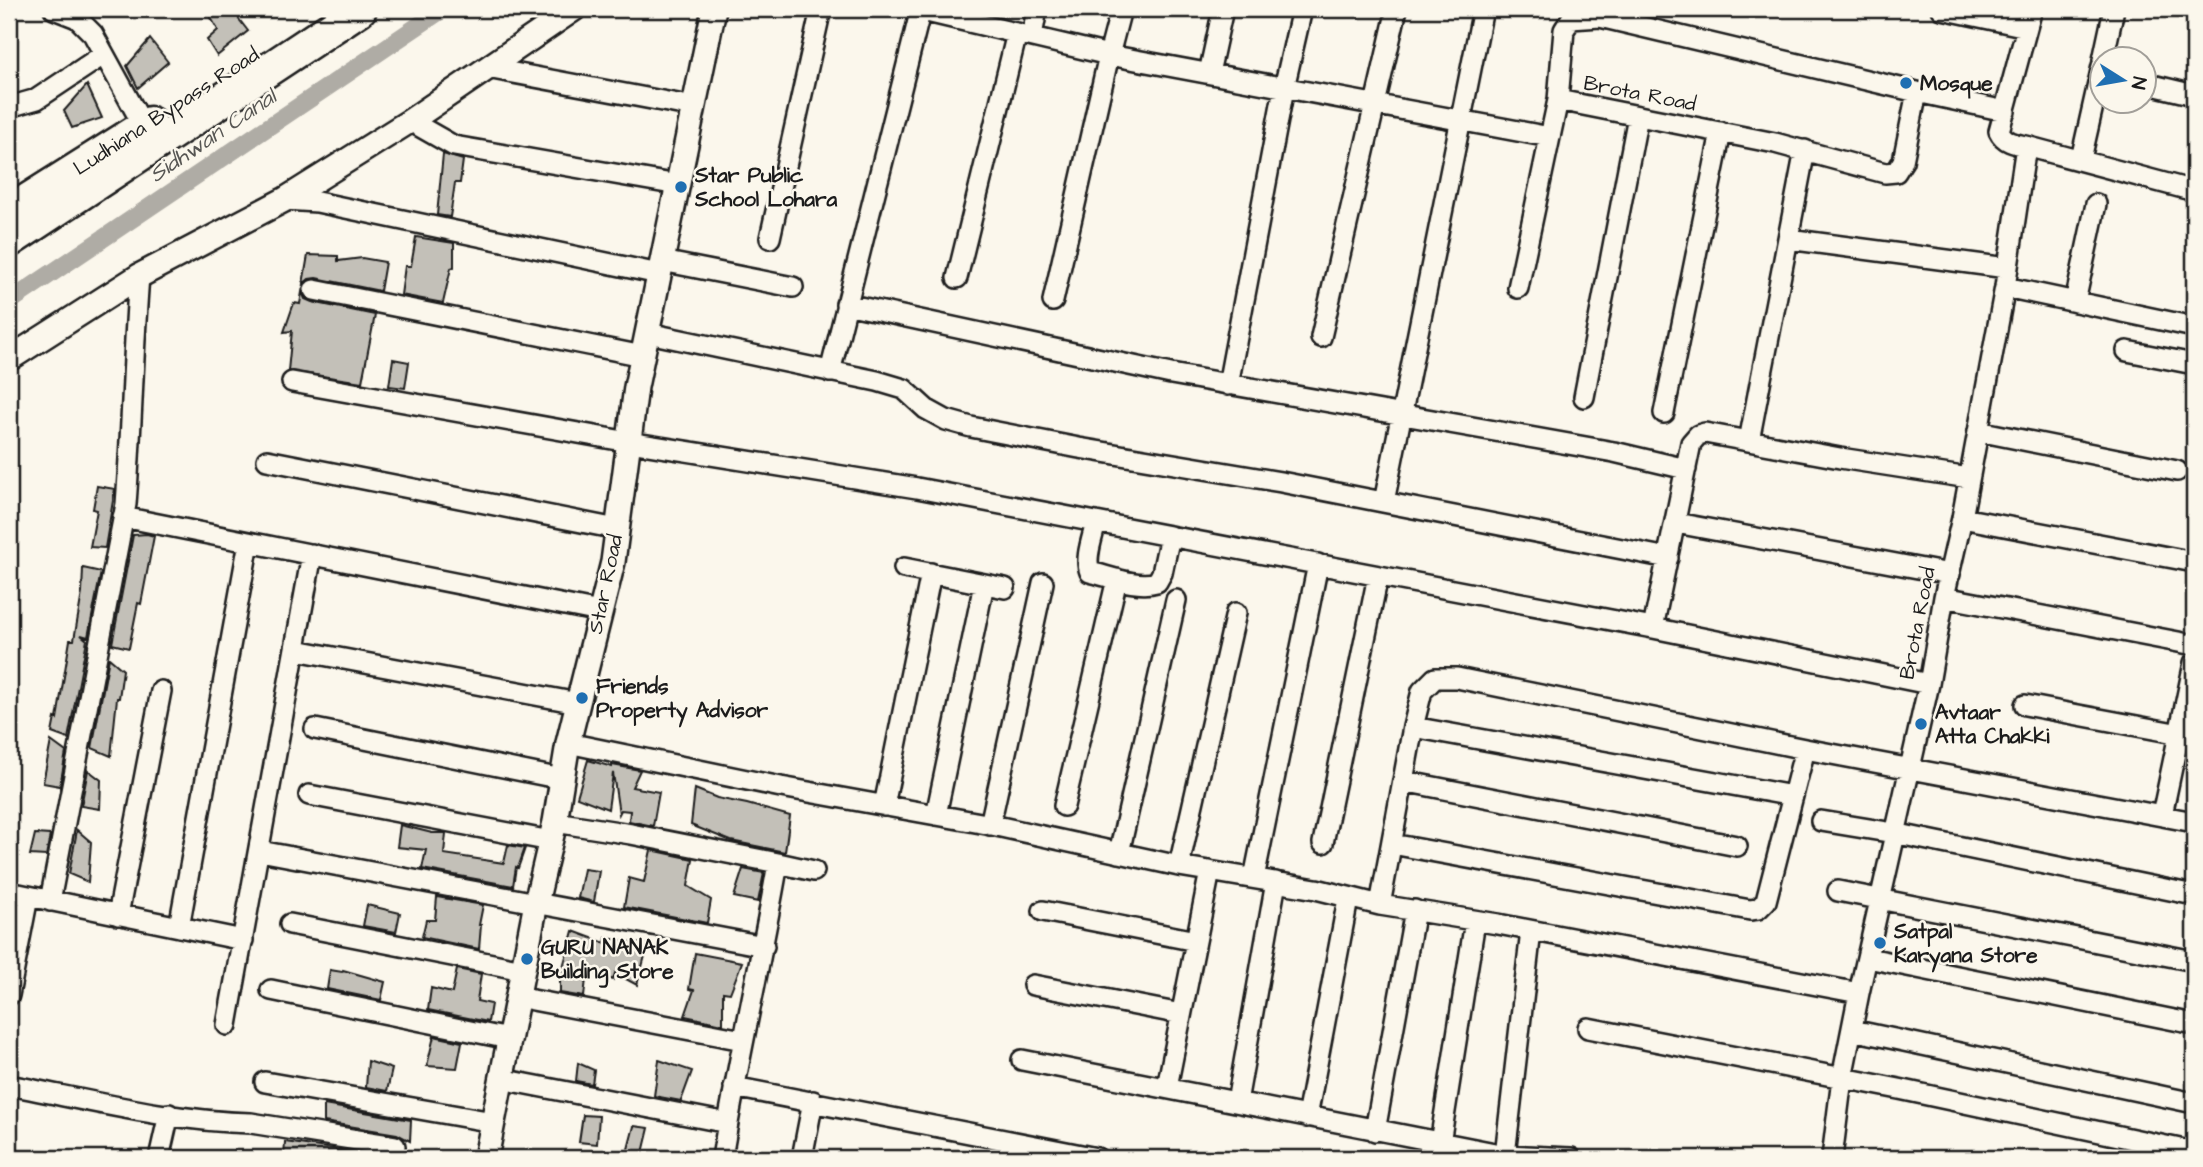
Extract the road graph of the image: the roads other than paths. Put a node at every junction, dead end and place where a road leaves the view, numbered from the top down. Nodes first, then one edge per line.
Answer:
1 (54, 9) edge
2 (323, 9) edge
3 (360, 9) edge
4 (574, 9) edge
5 (714, 9) edge
6 (821, 9) edge
7 (919, 9) edge
8 (1037, 9) edge
9 (1121, 9) edge
10 (1223, 9) edge
11 (1302, 9) edge
12 (1397, 9) edge
13 (1483, 9) edge
14 (1941, 9) edge
15 (2114, 9) edge
16 (86, 13) edge
17 (2030, 18) edge
18 (1025, 34) junction
19 (2106, 46) edge
20 (103, 55) junction
21 (1109, 55) junction
22 (488, 68) junction
23 (1209, 74) junction
24 (2158, 86) edge
25 (1284, 88) junction
26 (1917, 92) junction
27 (2194, 95) edge
28 (1558, 100) junction
29 (1375, 104) junction
30 (9, 107) edge
31 (694, 107) junction
32 (2005, 111) junction
33 (1639, 116) junction
34 (2090, 116) edge
35 (1460, 120) junction
36 (410, 121) junction
37 (144, 127) junction
38 (1721, 132) junction
39 (1550, 137) junction
40 (2026, 146) junction
41 (1805, 150) junction
42 (2081, 159) junction
43 (678, 185) junction
44 (2194, 191) edge
45 (284, 200) junction
46 (2096, 204) dead end
47 (9, 212) edge
48 (770, 238) dead end
49 (1788, 239) junction
50 (9, 241) edge
51 (660, 268) junction
52 (139, 276) junction
53 (2006, 277) junction
54 (957, 278) dead end
55 (793, 287) dead end
56 (1518, 288) dead end
57 (314, 290) dead end
58 (1053, 300) dead end
59 (2076, 302) junction
60 (846, 304) junction
61 (2194, 327) edge
62 (648, 333) junction
63 (1321, 337) dead end
64 (2127, 352) dead end
65 (643, 356) junction
66 (9, 359) edge
67 (2194, 364) edge
68 (830, 372) junction
69 (292, 382) dead end
70 (1228, 385) junction
71 (1584, 397) dead end
72 (1664, 414) dead end
73 (1401, 416) junction
74 (1978, 431) junction
75 (1749, 441) junction
76 (629, 442) junction
77 (267, 460) dead end
78 (1686, 469) junction
79 (2177, 471) dead end
80 (1969, 478) junction
81 (1384, 502) junction
82 (123, 517) junction
83 (1962, 518) junction
84 (1096, 522) junction
85 (1676, 523) junction
86 (617, 529) junction
87 (1170, 536) junction
88 (249, 542) junction
89 (312, 555) junction
90 (1668, 558) junction
91 (2194, 562) edge
92 (1318, 564) junction
93 (904, 568) dead end
94 (931, 573) junction
95 (1950, 574) junction
96 (1378, 576) junction
97 (1117, 579) junction
98 (1043, 583) dead end
99 (984, 584) junction
100 (1005, 588) dead end
101 (1944, 597) junction
102 (1176, 600) dead end
103 (600, 612) junction
104 (1236, 613) dead end
105 (1653, 628) junction
106 (2194, 645) edge
107 (296, 650) junction
108 (2194, 663) edge
109 (1929, 684) junction
110 (161, 691) dead end
111 (578, 703) junction
112 (2025, 705) dead end
113 (1413, 727) junction
114 (315, 729) dead end
115 (2180, 734) junction
116 (568, 743) junction
117 (1805, 749) junction
118 (1908, 767) junction
119 (562, 779) junction
120 (1403, 781) junction
121 (309, 795) dead end
122 (1793, 796) junction
123 (884, 806) junction
124 (1064, 806) dead end
125 (936, 815) junction
126 (2162, 816) junction
127 (1821, 821) dead end
128 (2194, 822) edge
129 (990, 825) junction
130 (553, 832) junction
131 (1894, 833) junction
132 (1322, 843) dead end
133 (1392, 844) junction
134 (1737, 846) dead end
135 (260, 851) junction
136 (1119, 853) junction
137 (778, 863) junction
138 (1179, 866) junction
139 (1210, 871) junction
140 (814, 872) dead end
141 (1254, 878) junction
142 (1276, 882) junction
143 (1838, 891) dead end
144 (18, 895) edge
145 (2194, 895) edge
146 (1879, 898) junction
147 (1348, 899) junction
148 (50, 901) junction
149 (536, 904) junction
150 (1380, 905) junction
151 (1415, 910) junction
152 (1043, 911) dead end
153 (118, 915) junction
154 (1475, 920) junction
155 (290, 924) dead end
156 (179, 927) junction
157 (1531, 932) junction
158 (243, 940) junction
159 (1196, 941) junction
160 (764, 946) junction
161 (1868, 958) junction
162 (2194, 961) edge
163 (523, 970) junction
164 (1033, 985) dead end
165 (271, 990) dead end
166 (9, 992) edge
167 (1859, 993) junction
168 (517, 997) junction
169 (1181, 1014) junction
170 (2194, 1024) edge
171 (227, 1025) dead end
172 (1588, 1028) dead end
173 (1852, 1030) junction
174 (509, 1039) junction
175 (743, 1040) junction
176 (1022, 1060) dead end
177 (1842, 1078) junction
178 (501, 1079) junction
179 (265, 1082) dead end
180 (9, 1085) edge
181 (734, 1087) junction
182 (1167, 1087) junction
183 (813, 1101) junction
184 (1237, 1102) junction
185 (2194, 1102) edge
186 (169, 1114) junction
187 (1307, 1117) junction
188 (493, 1122) junction
189 (728, 1123) junction
190 (1375, 1131) junction
191 (1440, 1143) junction
192 (395, 1146) dead end
193 (2194, 1152) edge
194 (1505, 1155) junction
195 (159, 1158) edge
196 (486, 1158) edge
197 (722, 1158) edge
198 (802, 1158) edge
199 (1097, 1158) edge
200 (1571, 1158) edge
201 (1832, 1158) edge

1 - 16 street
2 - 37 highway, Ludhiana Bypass Road
3 - 50 highway, Ludhiana Bypass Road
4 - 22 street
5 - 31 street, Star Road
6 - 48 street
7 - 18 street
7 - 60 street
8 - 18 street
9 - 21 street
10 - 23 street
11 - 25 street
12 - 29 street
13 - 35 street
14 - 17 street
15 - 19 street
16 - 20 street
17 - 32 street
18 - 21 street
18 - 54 street
20 - 30 street
20 - 37 street
21 - 23 street
21 - 58 street
22 - 31 street
22 - 36 street
23 - 25 street
24 - 27 street
25 - 29 street
25 - 70 street
26 - 28 street, Brota Road
26 - 32 street, Brota Road
26 - 41 street, Brota Road
28 - 33 street, Brota Road
28 - 39 street
29 - 35 street
29 - 63 street
31 - 43 street, Star Road
32 - 40 street
33 - 38 street, Brota Road
33 - 71 street
34 - 42 street
35 - 39 street
35 - 73 street
36 - 43 street
36 - 45 street
37 - 47 highway, Ludhiana Bypass Road
38 - 41 street, Brota Road
38 - 72 street
39 - 56 street
40 - 42 street
40 - 53 street, Brota Road
41 - 49 street
42 - 44 street
43 - 51 street, Star Road
45 - 51 street
45 - 52 street
46 - 59 street
49 - 53 street
49 - 75 street
51 - 55 street
51 - 62 street, Star Road
52 - 66 street
52 - 82 street
53 - 59 street
53 - 74 street, Brota Road
57 - 65 street
59 - 61 street
60 - 68 street
60 - 70 street
62 - 65 street, Star Road
62 - 68 street
64 - 67 street
65 - 76 street, Star Road
68 - 81 street
69 - 76 street
70 - 73 street
73 - 78 street
73 - 81 street
74 - 79 street
74 - 80 street, Brota Road
75 - 78 street
75 - 80 street
76 - 84 street
76 - 86 street, Star Road
77 - 86 street
78 - 85 street
80 - 83 street, Brota Road
81 - 90 street
82 - 88 street
82 - 148 street
83 - 91 street
83 - 95 street, Brota Road
84 - 87 street
84 - 97 street
85 - 90 street
85 - 95 street
86 - 103 street, Star Road
87 - 92 street
87 - 97 street
88 - 89 street
88 - 156 street
89 - 103 street
89 - 107 street
90 - 105 street
92 - 96 street
92 - 141 street
93 - 94 street
94 - 99 street
94 - 123 street
95 - 101 street, Brota Road
96 - 105 street
96 - 132 street
97 - 124 street
98 - 129 street
99 - 100 street
99 - 125 street
101 - 106 street
101 - 109 street, Brota Road
102 - 136 street
103 - 111 street, Star Road
104 - 138 street
105 - 109 street
107 - 111 street
107 - 135 street
108 - 115 street
109 - 118 street, Brota Road
110 - 153 street
111 - 116 street, Star Road
112 - 115 street
113 - 117 street
113 - 120 street
113 - 122 street
114 - 119 street
115 - 126 street
116 - 119 street, Star Road
116 - 123 street
117 - 118 street
117 - 122 street
118 - 126 street
118 - 131 street, Brota Road
119 - 130 street, Star Road
120 - 133 street
120 - 134 street
121 - 130 street
122 - 133 street
123 - 125 street
125 - 129 street
126 - 128 street
127 - 131 street
129 - 136 street
130 - 137 street
130 - 149 street, Star Road
131 - 145 street
131 - 146 street, Brota Road
133 - 150 street
135 - 149 street
135 - 158 street
136 - 138 street
137 - 140 street
137 - 160 street
138 - 139 street
139 - 141 street
139 - 159 street
141 - 142 street
142 - 147 street
142 - 184 street
143 - 146 street
144 - 148 street
144 - 166 street
146 - 161 street, Brota Road
146 - 162 street
147 - 150 street
147 - 187 street
148 - 153 street
149 - 160 street
149 - 163 street, Star Road
150 - 151 street
151 - 154 street
151 - 190 street
152 - 159 street
153 - 156 street
154 - 157 street
154 - 191 street
155 - 163 street
156 - 158 street
157 - 167 street
157 - 194 street
158 - 171 street
159 - 169 street
160 - 175 street
161 - 167 street, Brota Road
161 - 170 street
163 - 168 street, Star Road
164 - 169 street
165 - 174 street
167 - 173 street, Brota Road
168 - 174 street, Star Road
168 - 175 street
169 - 182 street
172 - 177 street
173 - 177 street, Brota Road
173 - 185 street
174 - 178 street, Star Road
175 - 181 street
176 - 182 street
177 - 193 street
177 - 201 street, Brota Road
178 - 188 street, Star Road
178 - 189 street
179 - 188 street
180 - 186 street
181 - 183 street
181 - 189 street
182 - 184 street
183 - 198 street
183 - 199 street
184 - 187 street
186 - 192 street
186 - 195 street
187 - 190 street
188 - 196 street, Star Road
189 - 197 street
190 - 191 street
191 - 194 street
194 - 200 street

